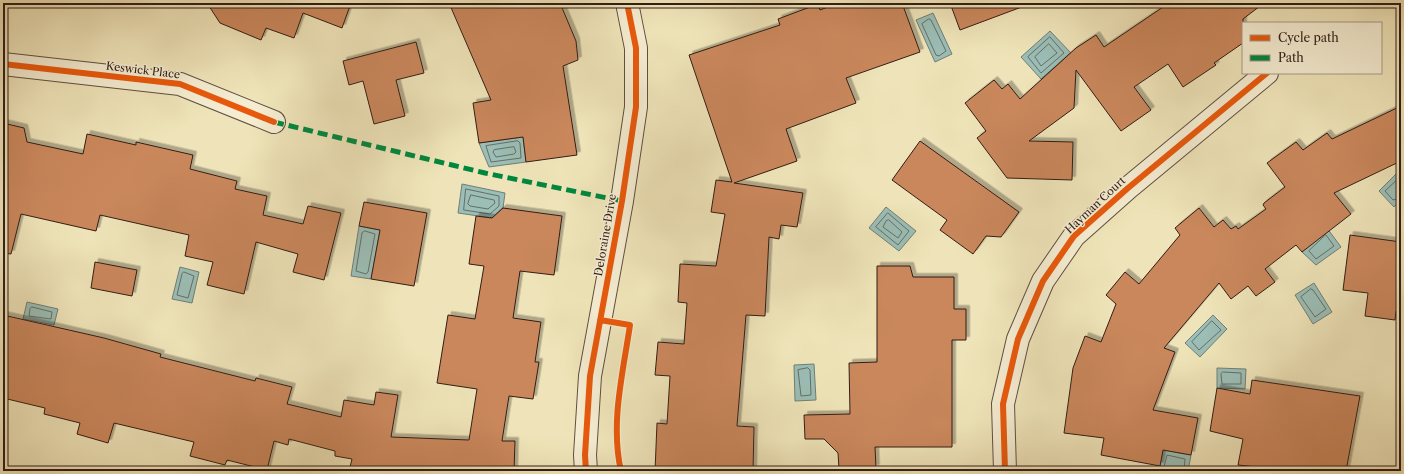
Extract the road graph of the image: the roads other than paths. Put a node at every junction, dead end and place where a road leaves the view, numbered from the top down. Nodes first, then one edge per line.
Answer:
1 (628, 3) edge
2 (3, 64) edge
3 (1266, 74) edge
4 (274, 122) dead end
5 (586, 471) edge
6 (1005, 471) edge

1 - 5 street, Deloraine Drive
2 - 4 street, Keswick Place
3 - 6 street, Hayman Court

